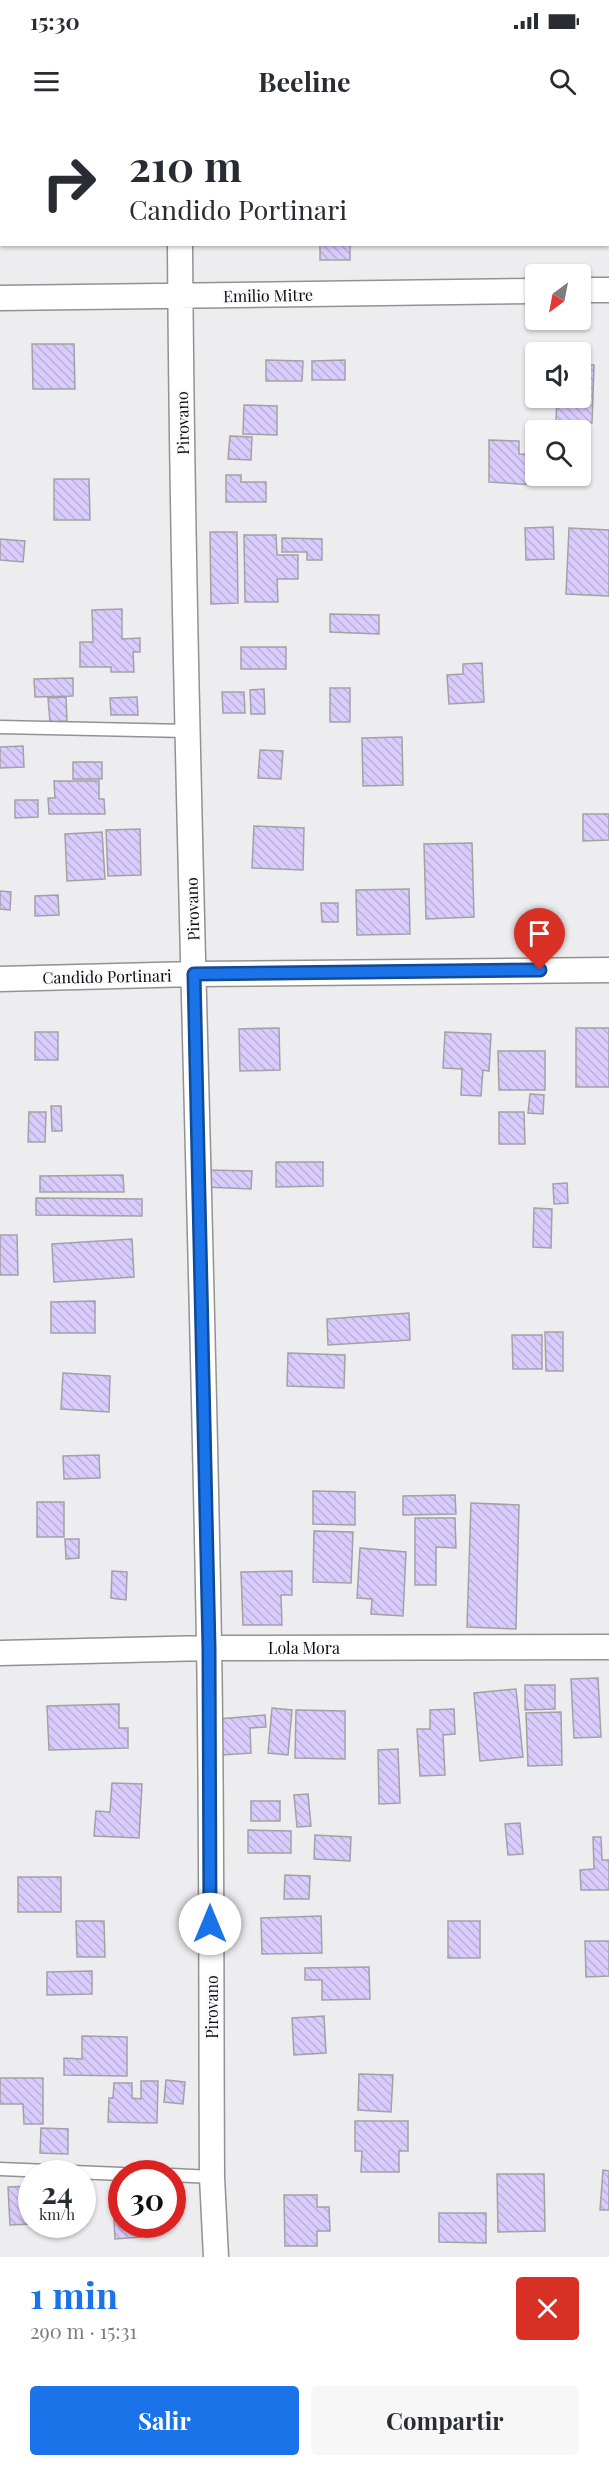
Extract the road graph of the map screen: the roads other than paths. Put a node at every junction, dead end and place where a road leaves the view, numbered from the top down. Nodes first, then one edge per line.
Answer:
1 (180, 246) edge
2 (591, 290) edge
3 (609, 290) edge
4 (525, 291) edge
5 (181, 296) junction
6 (0, 298) edge
7 (0, 727) edge
8 (187, 731) junction
9 (609, 970) edge
10 (194, 974) junction
11 (0, 979) edge
12 (609, 1647) edge
13 (209, 1648) junction
14 (0, 1653) edge
15 (0, 2169) edge
16 (108, 2173) edge
17 (186, 2176) edge
18 (212, 2177) junction
19 (216, 2257) edge

1 - 5 street, Pirovano
2 - 3 street
4 - 5 street, Emilio Mitre
5 - 6 street, Emilio Mitre
5 - 8 street, Pirovano
7 - 8 lane
8 - 10 street, Pirovano
9 - 10 street, Candido Portinari
10 - 11 street, Candido Portinari
10 - 13 street, Pirovano
12 - 13 street, Lola Mora
13 - 14 street, Lola Mora
13 - 18 street, Pirovano
15 - 16 lane
17 - 18 lane
18 - 19 street, Pirovano

